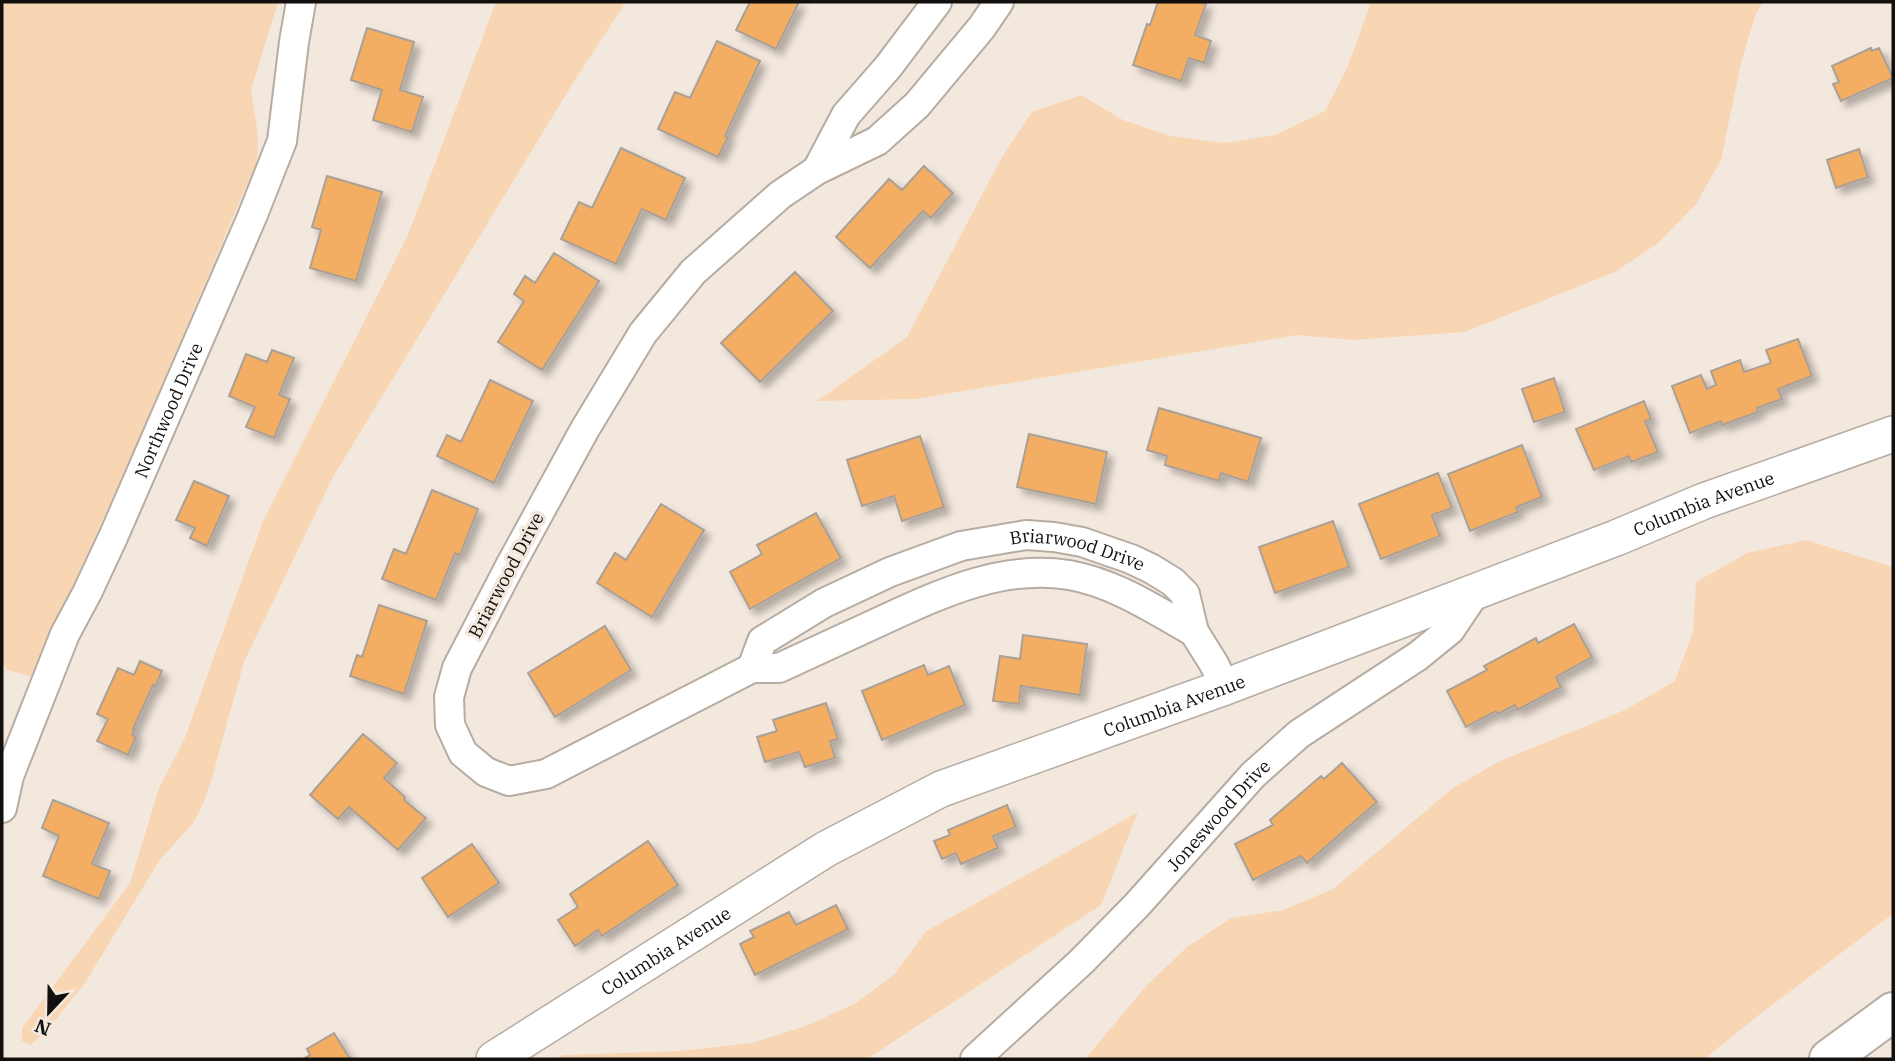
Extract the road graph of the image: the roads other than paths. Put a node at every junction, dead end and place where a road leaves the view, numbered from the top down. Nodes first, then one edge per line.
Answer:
1 (301, 2) edge
2 (937, 2) edge
3 (999, 2) edge
4 (817, 170) junction
5 (1893, 434) edge
6 (1477, 590) junction
7 (1194, 632) junction
8 (752, 668) junction
9 (1225, 687) junction
10 (2, 808) edge
11 (1893, 1012) edge
12 (494, 1059) edge
13 (975, 1059) edge
14 (1829, 1059) edge

1 - 10 street, Northwood Drive
2 - 4 street, Briarwood Drive
3 - 4 street, Briarwood Drive
4 - 8 street, Briarwood Drive
5 - 6 street, Columbia Avenue
6 - 9 street, Columbia Avenue
6 - 13 street, Joneswood Drive
7 - 8 street, Briarwood Drive
7 - 8 street, Briarwood Drive
7 - 9 street, Briarwood Drive
9 - 12 street, Columbia Avenue
11 - 14 main road

